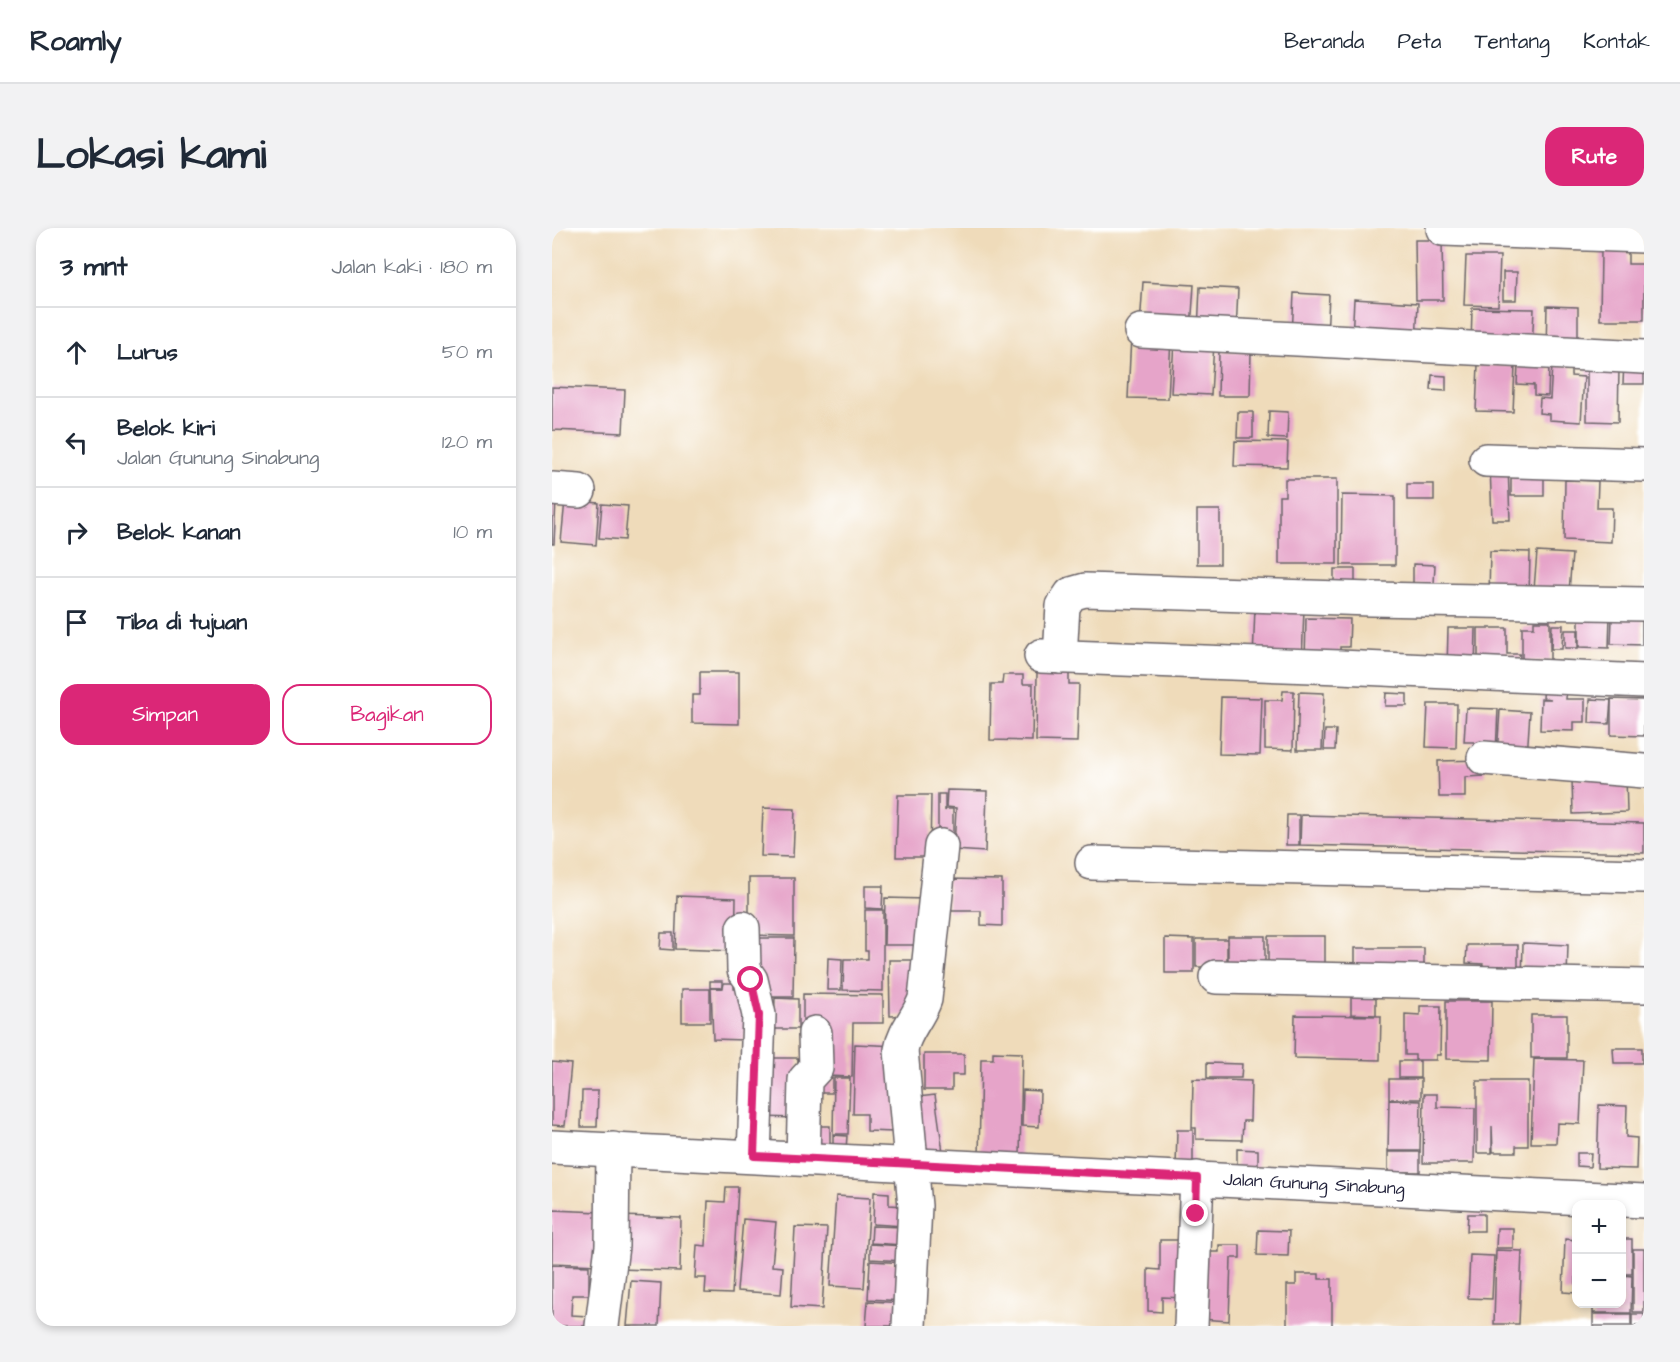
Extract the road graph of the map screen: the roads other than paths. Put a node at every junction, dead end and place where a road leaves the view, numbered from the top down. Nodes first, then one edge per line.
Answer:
1 (1443, 229) edge
2 (1644, 236) edge
3 (1141, 331) dead end
4 (1644, 357) edge
5 (1486, 460) dead end
6 (1644, 465) edge
7 (1644, 604) edge
8 (1644, 681) edge
9 (1484, 758) dead end
10 (1644, 771) edge
11 (941, 846) dead end
12 (1092, 863) dead end
13 (1644, 876) edge
14 (743, 928) dead end
15 (1216, 977) dead end
16 (1644, 986) edge
17 (815, 1033) dead end
18 (552, 1147) edge
19 (613, 1149) junction
20 (754, 1156) junction
21 (803, 1158) junction
22 (912, 1164) junction
23 (1197, 1178) junction
24 (1644, 1201) edge
25 (602, 1326) edge
26 (909, 1326) edge
27 (1191, 1326) edge

1 - 2 street
3 - 4 street
5 - 6 street
7 - 8 street
9 - 10 street
11 - 22 street
12 - 13 street
14 - 20 street
15 - 16 street
17 - 21 street
18 - 19 street, Jalan Gunung Sinabung
19 - 20 street, Jalan Gunung Sinabung
19 - 25 street
20 - 21 street, Jalan Gunung Sinabung
21 - 22 street, Jalan Gunung Sinabung
22 - 23 street, Jalan Gunung Sinabung
22 - 26 street
23 - 24 street, Jalan Gunung Sinabung
23 - 27 street

